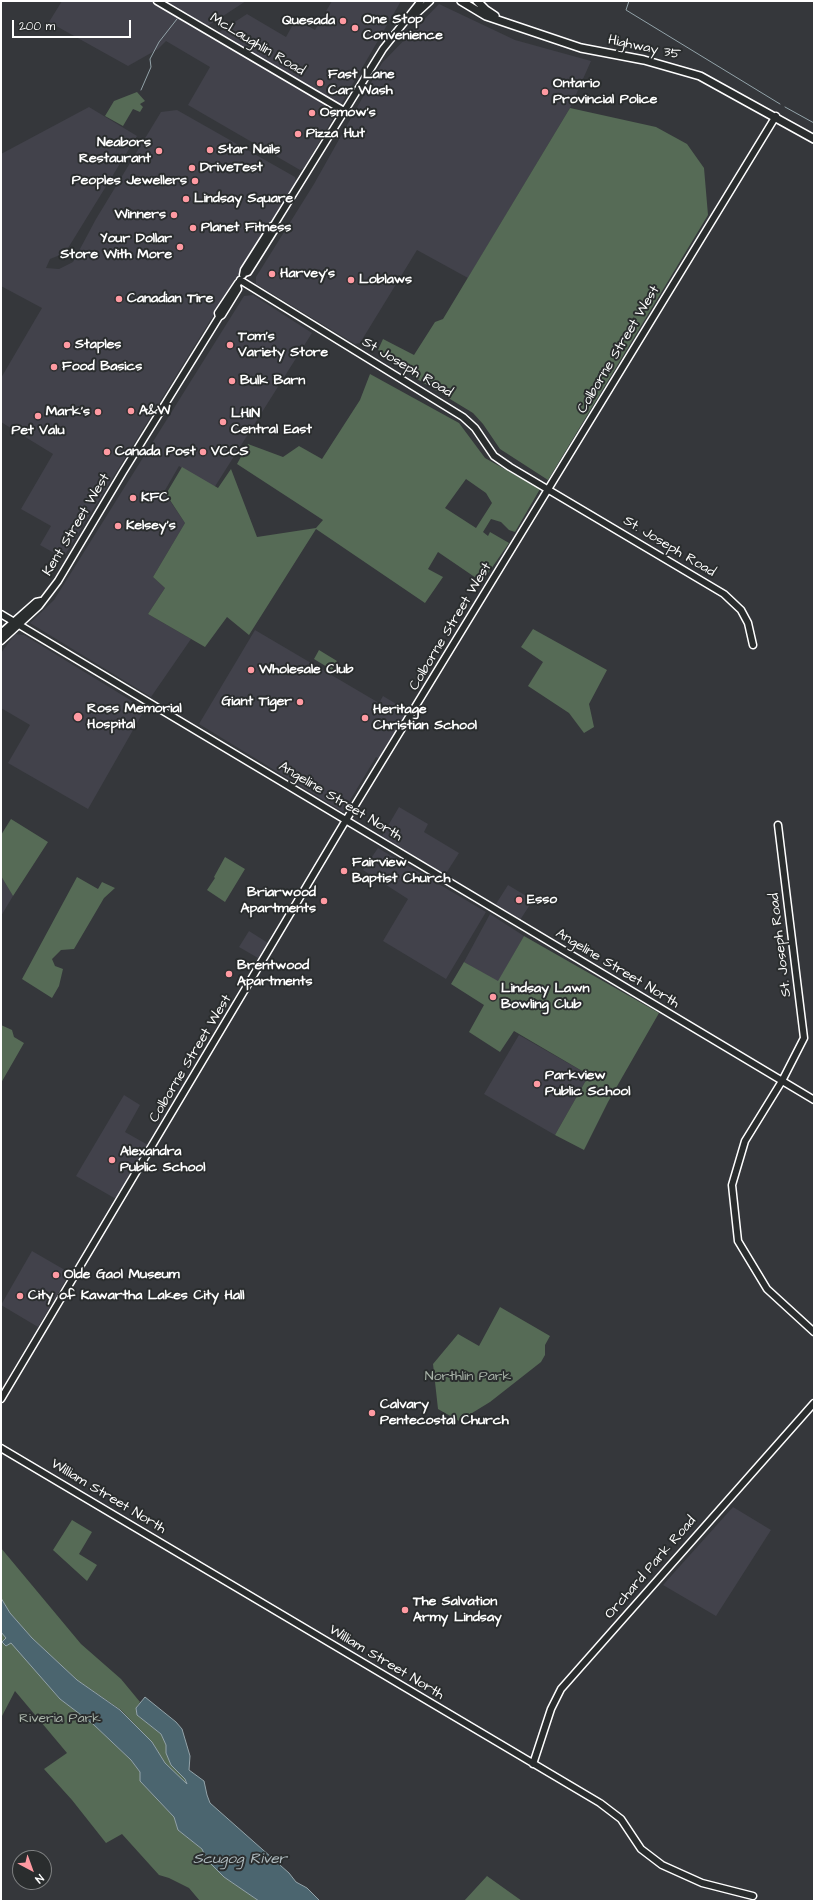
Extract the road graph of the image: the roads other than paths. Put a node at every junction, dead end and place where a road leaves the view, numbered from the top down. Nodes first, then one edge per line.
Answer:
1 (157, 1) edge
2 (421, 1) edge
3 (430, 1) edge
4 (461, 1) edge
5 (478, 1) edge
6 (408, 18) junction
7 (505, 23) junction
8 (344, 111) junction
9 (776, 116) junction
10 (814, 139) edge
11 (240, 280) junction
12 (549, 489) junction
13 (1, 614) edge
14 (15, 623) junction
15 (1, 633) edge
16 (1, 641) edge
17 (754, 645) dead end
18 (347, 821) junction
19 (778, 825) dead end
20 (782, 1081) junction
21 (814, 1100) edge
22 (814, 1332) edge
23 (1, 1399) edge
24 (814, 1403) edge
25 (1, 1448) edge
26 (533, 1764) junction
27 (753, 1896) dead end

1 - 8 street, McLaughlin Road
2 - 6 street, Kent Street West
3 - 6 street, Kent Street West
4 - 7 main road, Highway 35
5 - 7 main road
6 - 8 street, Kent Street West
7 - 9 main road, Highway 35
8 - 11 street, Kent Street West
9 - 10 main road, Highway 35
9 - 12 street, Colborne Street West
11 - 12 street, St Joseph Road
11 - 14 street, Kent Street West
12 - 17 street, St. Joseph Road
12 - 18 street, Colborne Street West
13 - 14 street, Angeline Street North
14 - 15 street, Kent Street West
14 - 16 street, Kent Street West
14 - 18 street, Angeline Street North
18 - 20 street, Angeline Street North
18 - 23 street, Colborne Street West
19 - 20 street, St. Joseph Road
20 - 21 street, Angeline Street North
20 - 22 street, St. Joseph Road
24 - 26 street, Orchard Park Road
25 - 26 street, William Street North
26 - 27 street, William Street North

